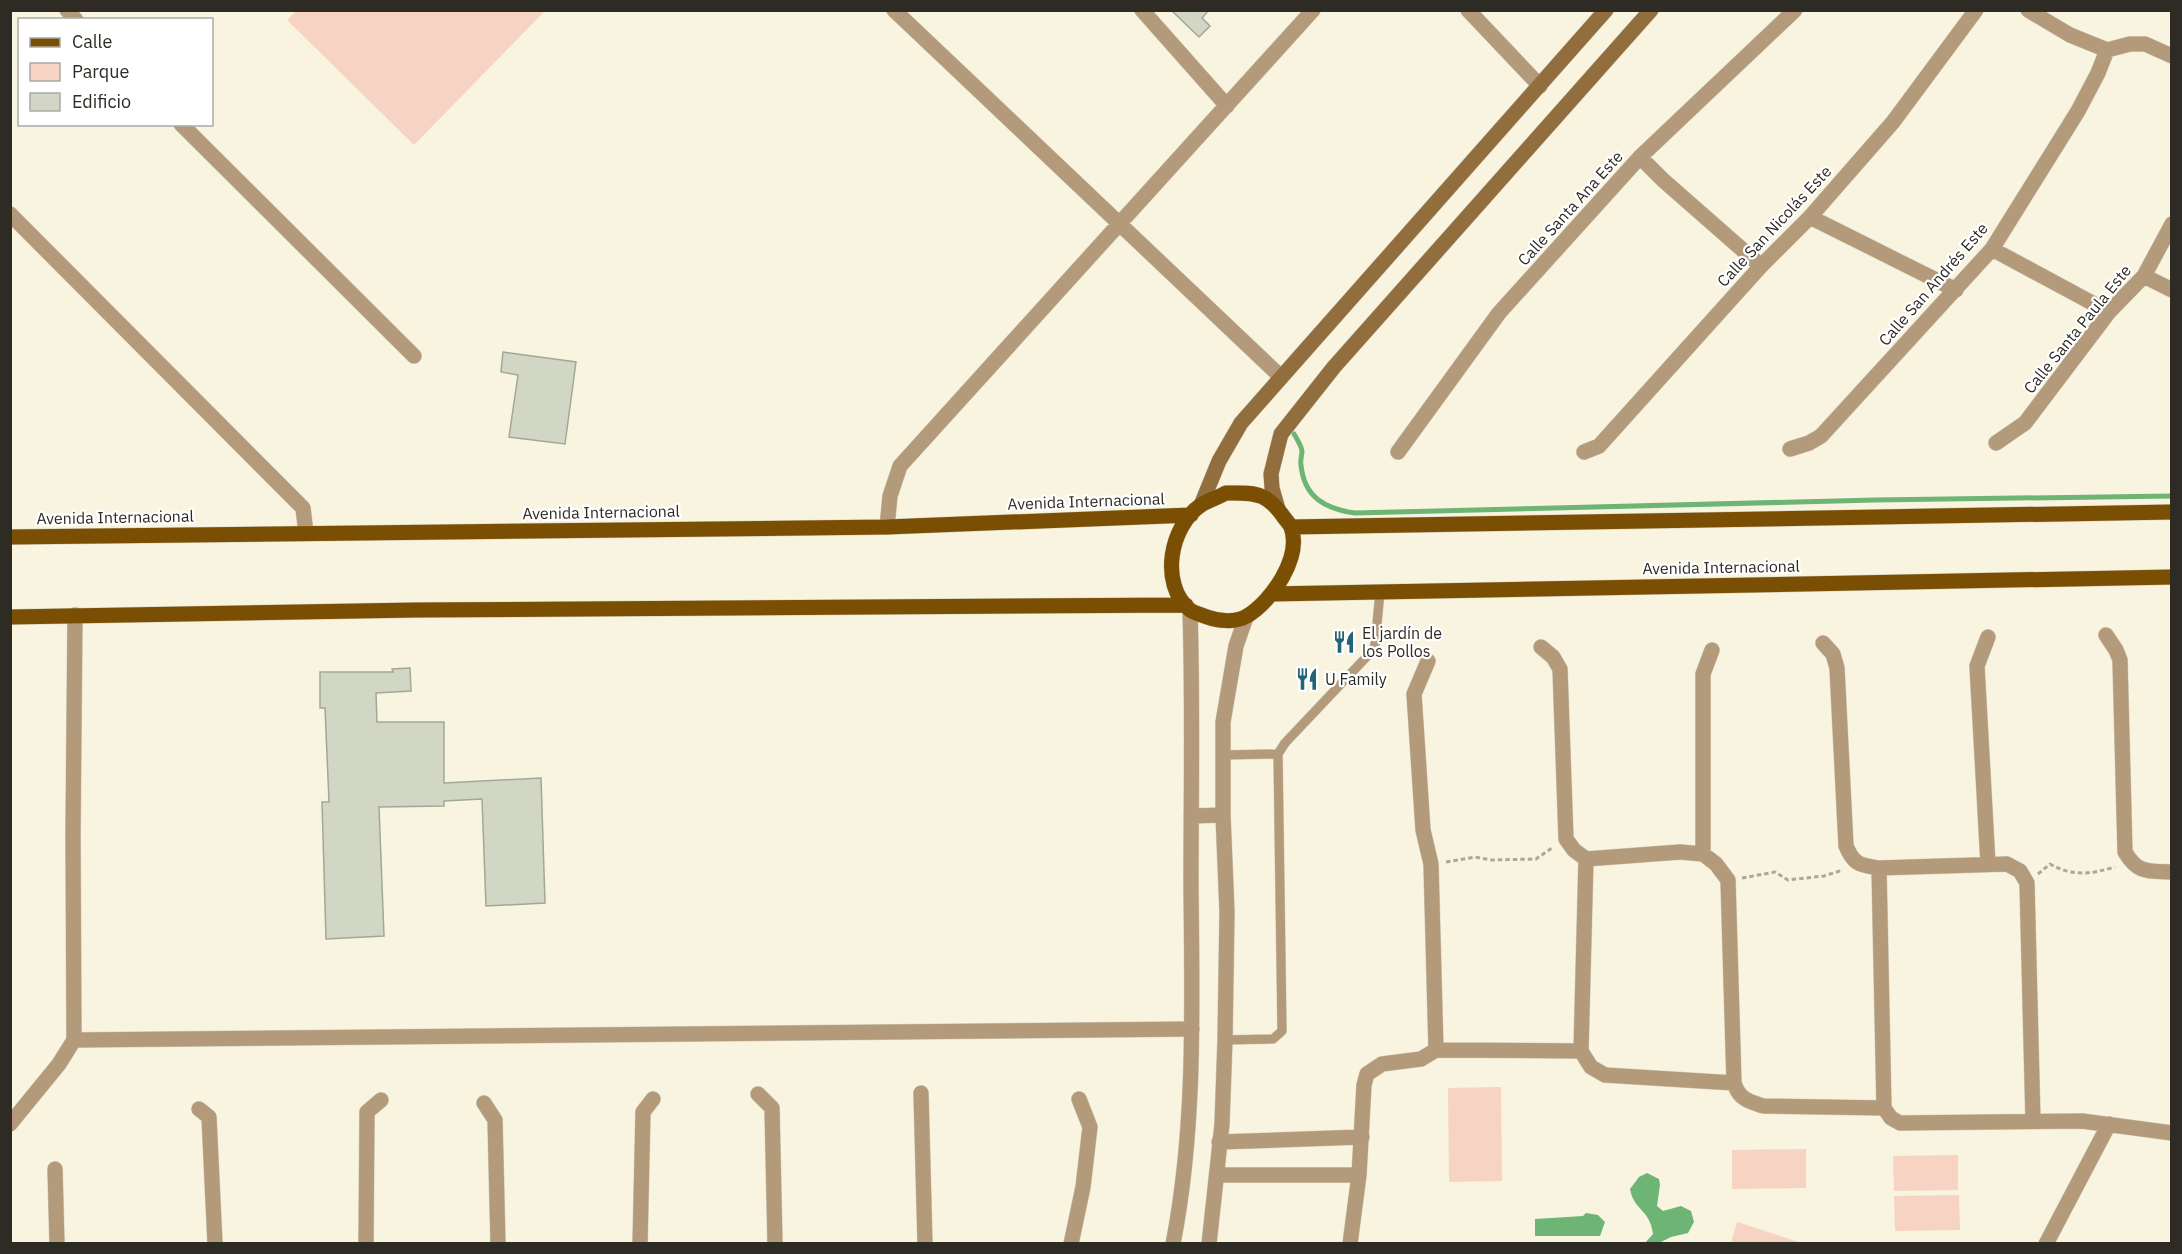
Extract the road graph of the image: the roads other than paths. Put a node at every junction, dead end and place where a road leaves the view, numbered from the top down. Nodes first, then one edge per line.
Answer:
1 (894, 10) edge
2 (1142, 10) edge
3 (1312, 10) edge
4 (1468, 10) edge
5 (1606, 10) edge
6 (1651, 10) edge
7 (1795, 10) edge
8 (1976, 10) edge
9 (2028, 10) edge
10 (2107, 50) junction
11 (2172, 56) edge
12 (1540, 86) junction
13 (1227, 106) junction
14 (184, 126) edge
15 (1640, 157) junction
16 (10, 214) edge
17 (1810, 217) junction
18 (1119, 224) junction
19 (2172, 224) edge
20 (1992, 249) junction
21 (1761, 266) junction
22 (2144, 276) junction
23 (1956, 290) junction
24 (2172, 291) edge
25 (2109, 312) junction
26 (414, 356) dead end
27 (1280, 376) junction
28 (1996, 443) dead end
29 (1790, 449) dead end
30 (1398, 452) dead end
31 (1584, 453) dead end
32 (1278, 509) junction
33 (1196, 510) junction
34 (2172, 512) edge
35 (887, 527) junction
36 (1291, 527) junction
37 (306, 533) junction
38 (10, 537) edge
39 (2172, 577) edge
40 (1380, 592) junction
41 (1271, 594) junction
42 (1188, 608) junction
43 (75, 615) junction
44 (10, 617) edge
45 (1246, 617) junction
46 (2106, 634) dead end
47 (1988, 637) dead end
48 (1824, 643) dead end
49 (1541, 646) dead end
50 (1712, 650) dead end
51 (1428, 661) dead end
52 (1223, 754) junction
53 (1278, 754) junction
54 (1223, 815) junction
55 (1191, 816) junction
56 (1703, 854) junction
57 (1586, 859) junction
58 (1988, 864) junction
59 (1879, 868) junction
60 (2172, 872) edge
61 (1192, 1029) junction
62 (74, 1040) junction
63 (1225, 1040) junction
64 (1436, 1050) junction
65 (1581, 1051) junction
66 (1734, 1083) junction
67 (921, 1093) dead end
68 (758, 1094) dead end
69 (1079, 1098) dead end
70 (653, 1099) dead end
71 (381, 1100) dead end
72 (484, 1102) dead end
73 (199, 1108) dead end
74 (1884, 1108) junction
75 (2033, 1121) junction
76 (10, 1124) edge
77 (2109, 1124) junction
78 (2172, 1133) edge
79 (1362, 1137) junction
80 (1220, 1143) junction
81 (54, 1169) dead end
82 (1217, 1175) junction
83 (1359, 1175) junction
84 (1177, 1223) junction
85 (57, 1244) edge
86 (215, 1244) edge
87 (366, 1244) edge
88 (498, 1244) edge
89 (640, 1244) edge
90 (775, 1244) edge
91 (925, 1244) edge
92 (1071, 1244) edge
93 (1173, 1244) edge
94 (1182, 1244) edge
95 (1209, 1244) edge
96 (1350, 1244) edge
97 (2046, 1244) edge

1 - 18 street
2 - 13 street
3 - 13 street
4 - 12 street
5 - 12 main road
6 - 32 main road
7 - 15 street, Calle Santa Ana Este
8 - 17 street, Calle San Nicolás Este
9 - 10 street
10 - 11 street
10 - 20 street, Calle San Andrés Este
12 - 27 main road
13 - 18 street
14 - 26 street
15 - 21 street
15 - 30 street, Calle Santa Ana Este
16 - 37 street
17 - 21 street, Calle San Nicolás Este
17 - 23 street
18 - 27 street
18 - 35 street
19 - 22 street, Calle Santa Paula Este
20 - 23 street, Calle San Andrés Este
20 - 25 street
21 - 31 street, Calle San Nicolás Este
22 - 24 street
22 - 25 street, Calle Santa Paula Este
23 - 29 street, Calle San Andrés Este
25 - 28 street, Calle Santa Paula Este
27 - 33 main road
32 - 33 main road
32 - 36 main road
33 - 35 main road, Avenida Internacional
33 - 42 main road
34 - 36 main road
35 - 37 main road, Avenida Internacional
36 - 41 main road
37 - 38 main road, Avenida Internacional
39 - 40 main road, Avenida Internacional
40 - 41 main road, Avenida Internacional
40 - 53 lane
41 - 45 main road
42 - 43 main road
42 - 45 main road
42 - 55 street
43 - 44 main road
43 - 62 street
45 - 52 street
46 - 60 street
47 - 58 street
48 - 59 street
49 - 57 street
50 - 56 street
51 - 64 street
52 - 53 lane
52 - 54 street
53 - 63 lane
54 - 55 street
54 - 63 street
55 - 61 street
56 - 57 street
56 - 66 street
57 - 65 street
58 - 59 street
58 - 75 street
59 - 74 street
61 - 62 street
61 - 84 street
62 - 76 street
63 - 80 street
64 - 65 street
64 - 79 street
65 - 66 street
66 - 74 street
67 - 91 street
68 - 90 street
69 - 92 street
70 - 89 street
71 - 87 street
72 - 88 street
73 - 86 street
74 - 75 street
75 - 77 street
77 - 78 street
77 - 97 street
79 - 80 street
79 - 83 street
80 - 82 street
81 - 85 street
82 - 83 street
82 - 95 street
83 - 96 street
84 - 93 street
84 - 94 street

